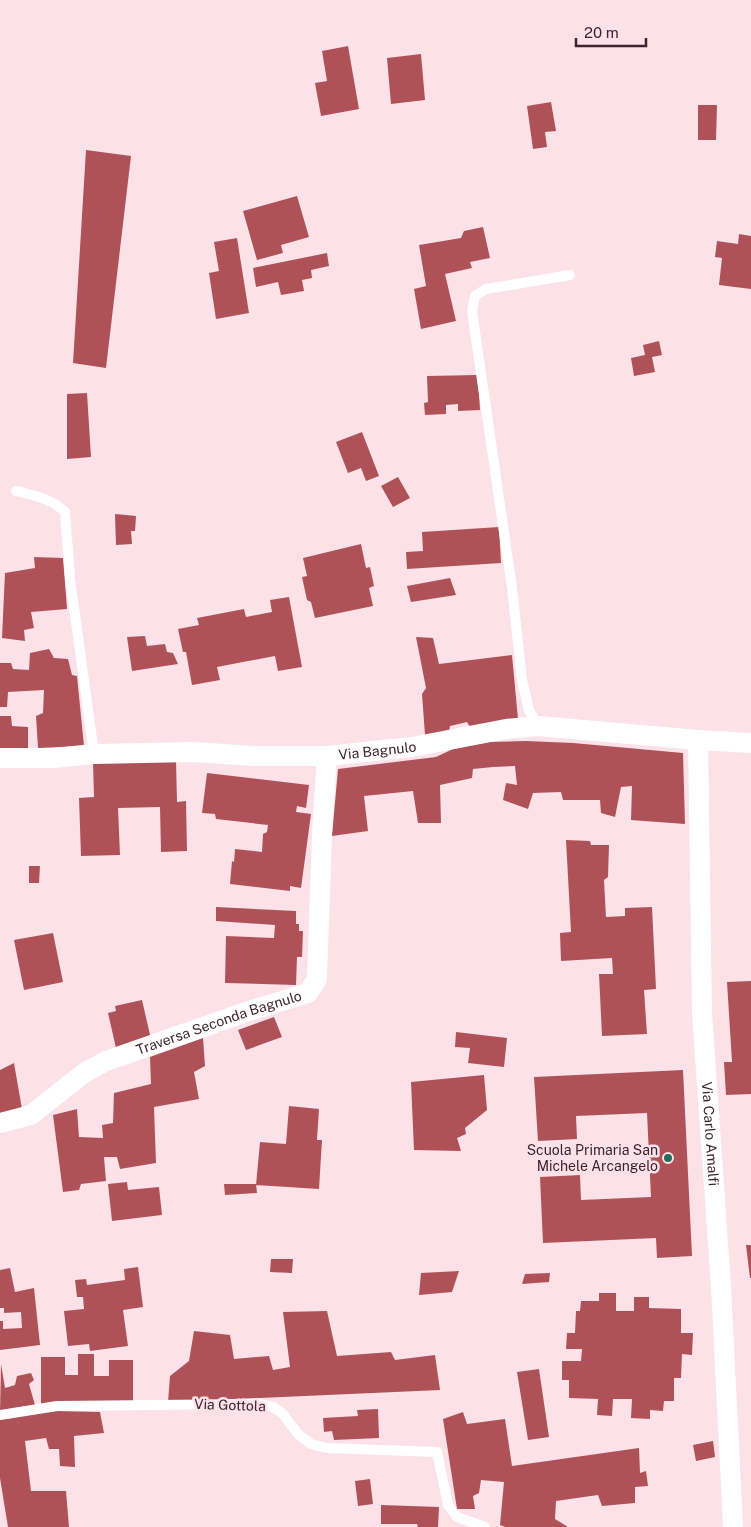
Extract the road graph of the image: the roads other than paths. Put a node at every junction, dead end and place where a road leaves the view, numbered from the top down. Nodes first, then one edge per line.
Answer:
1 (570, 275) dead end
2 (16, 491) dead end
3 (538, 726) junction
4 (698, 740) junction
5 (751, 743) edge
6 (94, 754) junction
7 (327, 756) junction
8 (0, 758) edge
9 (0, 1123) edge
10 (0, 1415) edge
11 (485, 1527) edge
12 (733, 1527) edge

1 - 3 lane
2 - 6 lane
3 - 4 street, Via Bagnulo
3 - 7 street, Via Bagnulo
4 - 5 street, Via Bagnulo
4 - 12 street, Via Carlo Amalfi
6 - 7 street, Via Bagnulo
6 - 8 street, Via Bagnulo
7 - 9 street, Traversa Seconda Bagnulo
10 - 11 lane, Via Gottola

